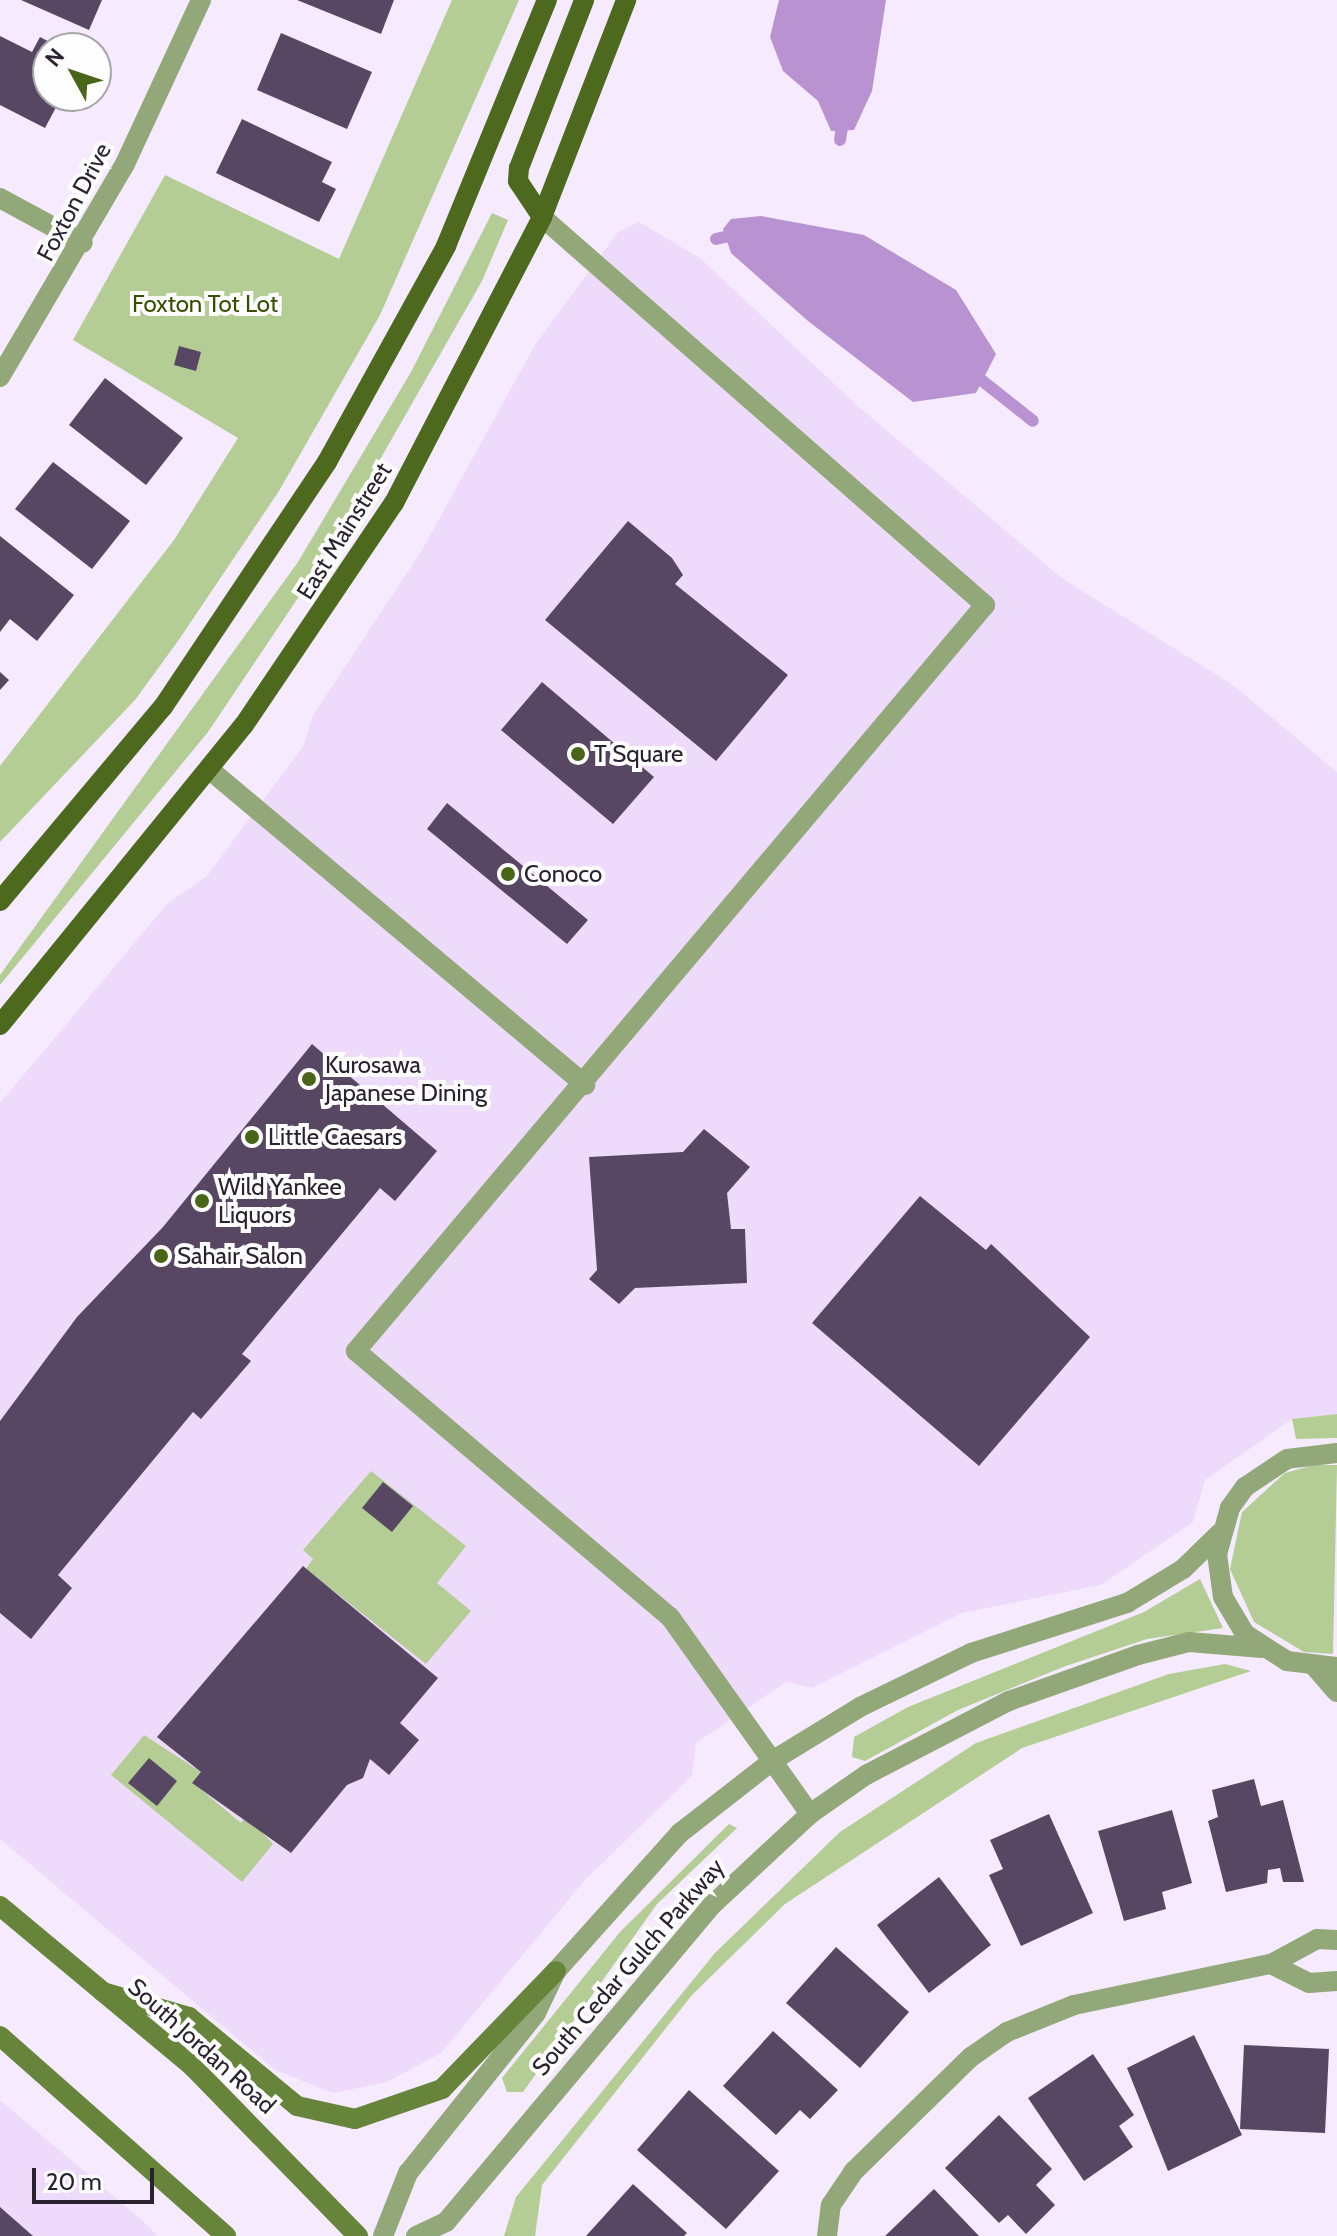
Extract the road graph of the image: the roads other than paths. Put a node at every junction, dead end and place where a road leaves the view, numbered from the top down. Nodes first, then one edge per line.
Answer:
1 (201, 0) edge
2 (547, 0) edge
3 (584, 0) edge
4 (626, 0) edge
5 (0, 198) edge
6 (542, 217) junction
7 (83, 243) junction
8 (0, 377) edge
9 (210, 770) junction
10 (0, 901) edge
11 (0, 1025) edge
12 (585, 1085) junction
13 (1337, 1453) edge
14 (1220, 1533) junction
15 (1262, 1648) junction
16 (1315, 1667) junction
17 (1337, 1667) edge
18 (1337, 1692) edge
19 (772, 1761) junction
20 (810, 1814) junction
21 (0, 1906) edge
22 (1337, 1940) edge
23 (1271, 1964) junction
24 (556, 1971) junction
25 (1337, 1981) edge
26 (103, 1992) junction
27 (0, 2036) edge
28 (226, 2236) edge
29 (358, 2236) edge
30 (383, 2236) edge
31 (416, 2236) edge
32 (827, 2236) edge

1 - 7 street, Foxton Drive
2 - 10 main road, East Mainstreet
3 - 6 main road
4 - 6 main road, East Mainstreet
5 - 7 street
6 - 9 main road, East Mainstreet
6 - 12 street
7 - 8 street, Foxton Drive
9 - 11 main road, East Mainstreet
9 - 12 street
12 - 19 street
13 - 14 street
14 - 15 street
14 - 19 street, South Cedar Gulch Parkway
15 - 16 street, South Cedar Gulch Parkway
15 - 20 street, South Cedar Gulch Parkway
16 - 17 street
16 - 18 street
19 - 20 street
19 - 24 street, South Cedar Gulch Parkway
20 - 31 street, South Cedar Gulch Parkway
21 - 26 main road, South Jordan Road
22 - 23 street
23 - 25 street
23 - 32 street
24 - 26 main road
24 - 30 street, South Cedar Gulch Parkway
26 - 29 main road, South Jordan Road
27 - 28 main road

